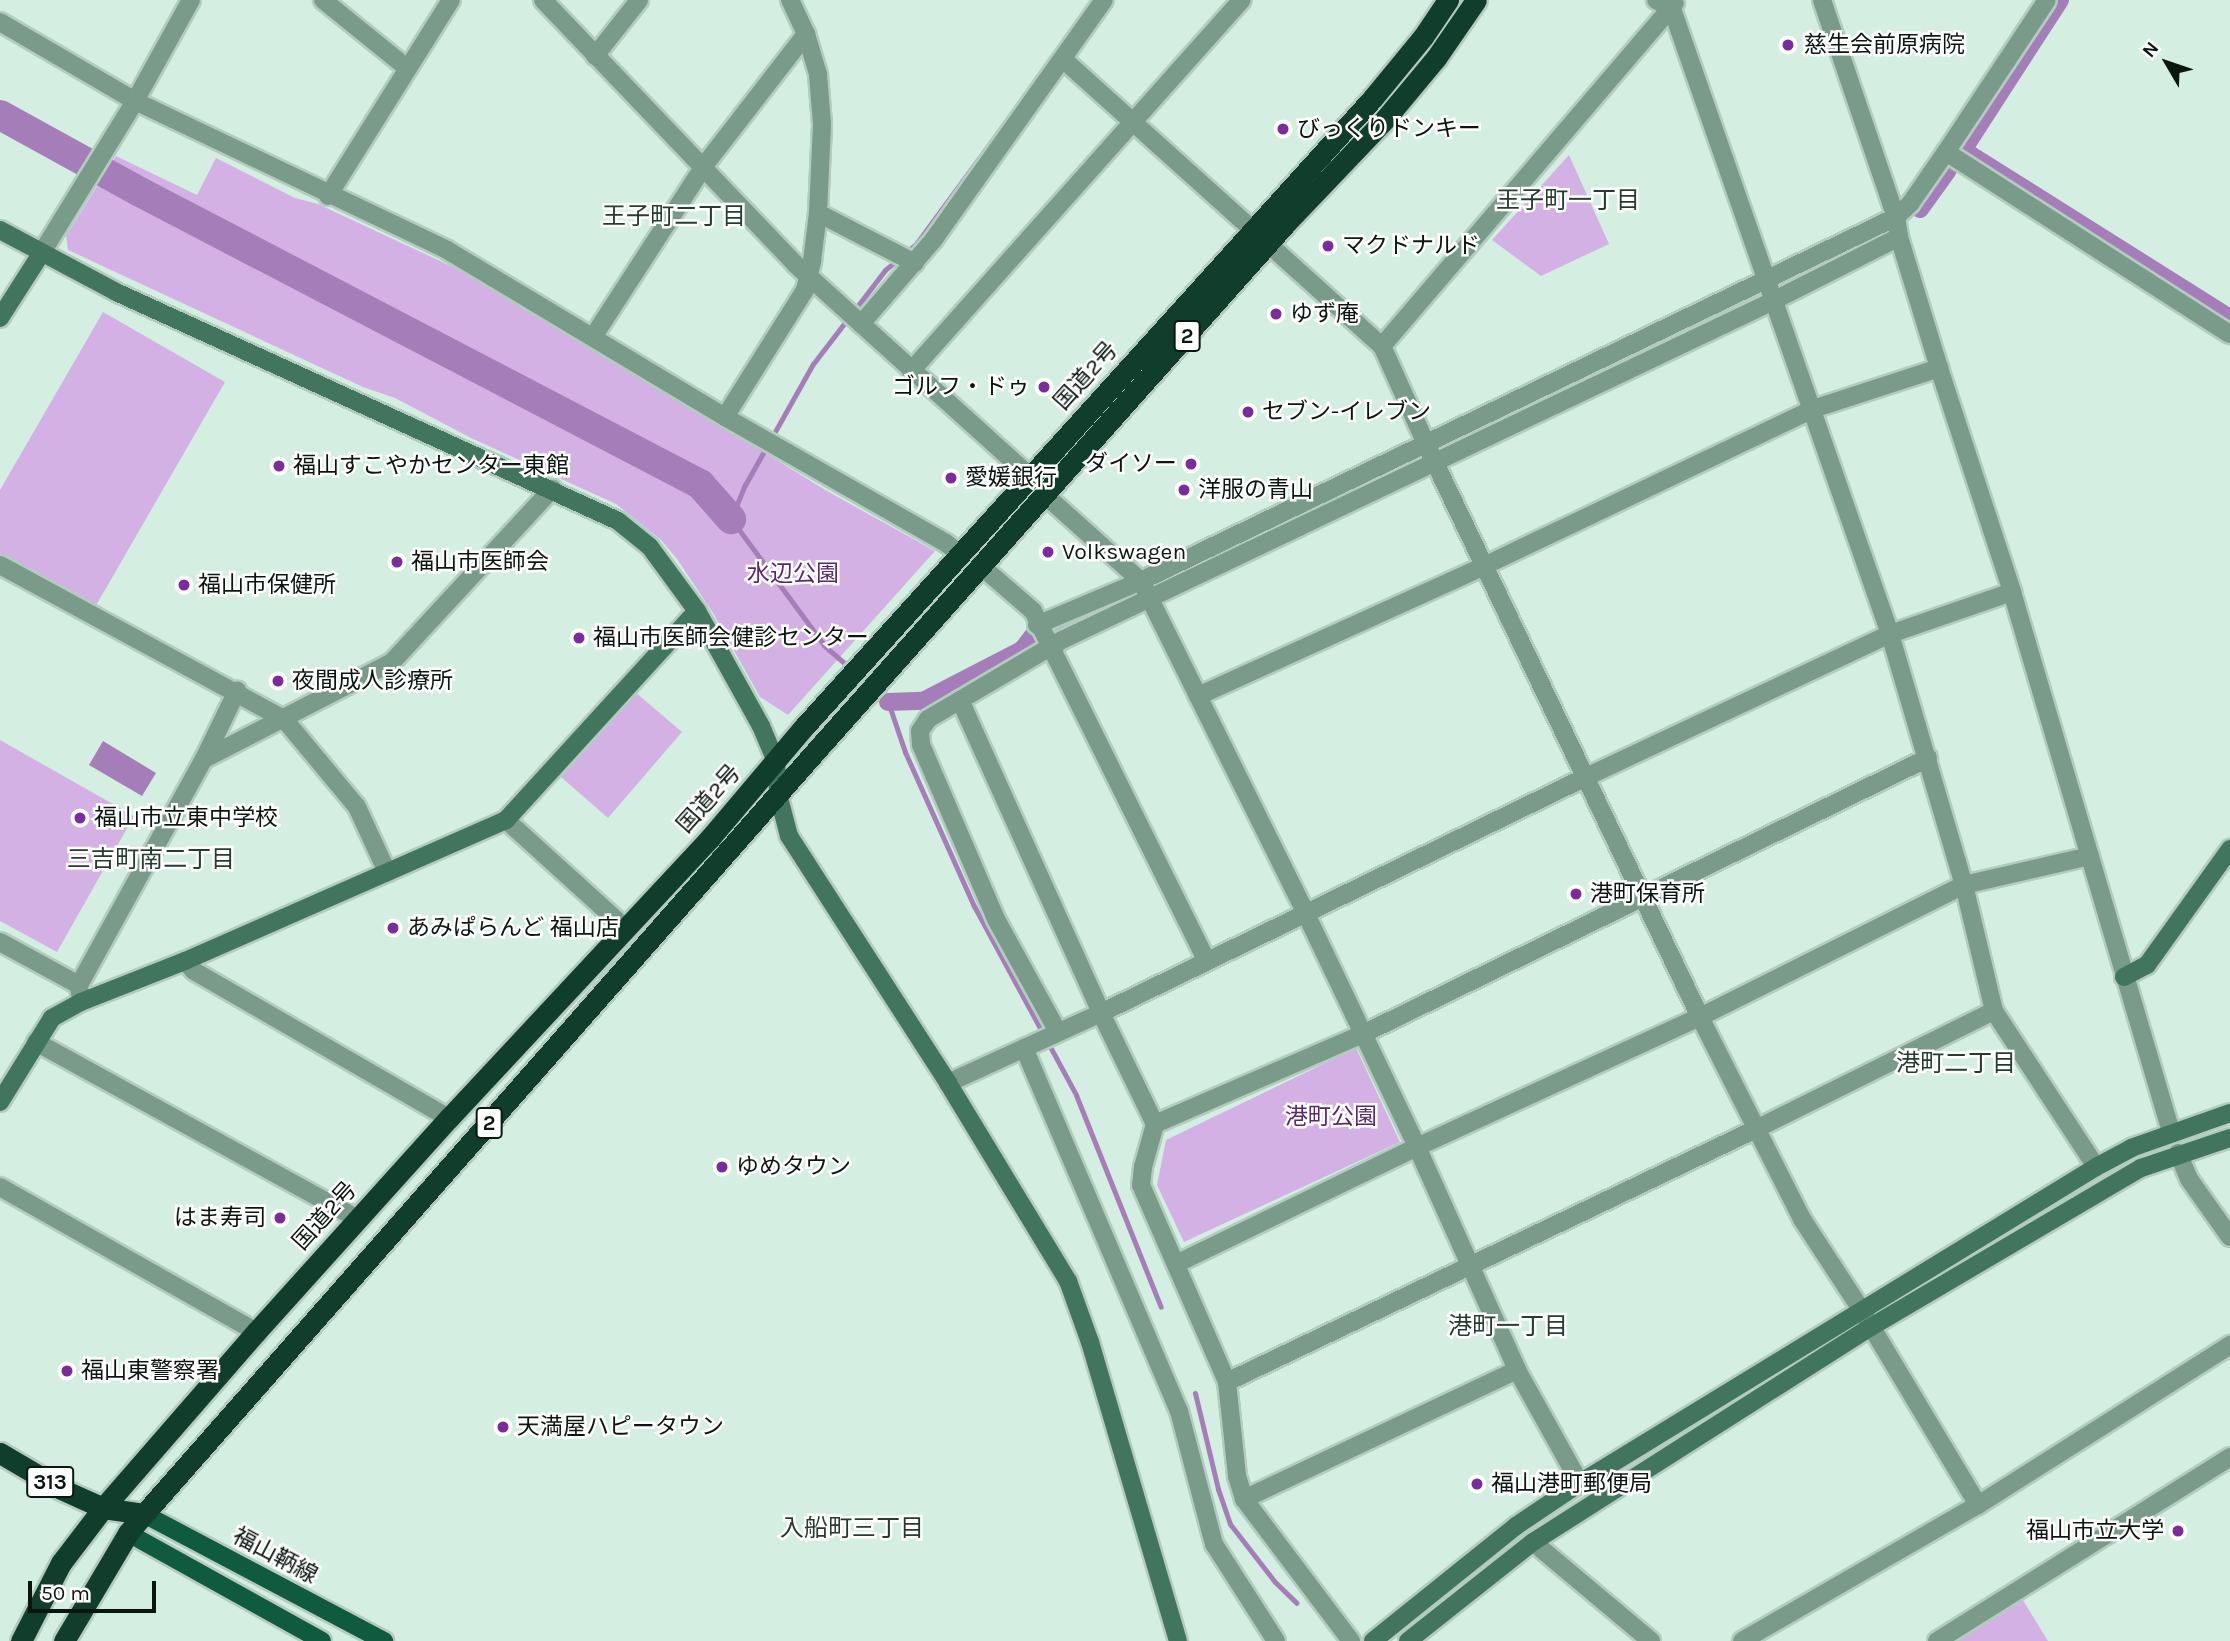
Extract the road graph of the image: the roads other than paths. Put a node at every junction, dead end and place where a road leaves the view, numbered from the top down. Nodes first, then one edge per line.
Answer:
1 (191, 0) edge
2 (323, 0) edge
3 (451, 0) edge
4 (543, 0) edge
5 (639, 0) edge
6 (790, 0) edge
7 (1104, 0) edge
8 (1242, 0) edge
9 (1448, 0) edge
10 (1476, 0) edge
11 (1822, 0) edge
12 (2047, 0) edge
13 (1669, 3) edge
14 (0, 22) edge
15 (806, 34) junction
16 (595, 56) junction
17 (1064, 60) junction
18 (407, 68) junction
19 (135, 102) junction
20 (1135, 123) junction
21 (1946, 152) junction
22 (704, 166) junction
23 (328, 196) junction
24 (818, 213) junction
25 (1896, 217) junction
26 (0, 230) edge
27 (1260, 237) junction
28 (1899, 237) junction
29 (41, 254) junction
30 (915, 263) junction
31 (809, 277) junction
32 (1772, 290) junction
33 (0, 318) edge
34 (860, 324) junction
35 (2230, 334) edge
36 (593, 337) junction
37 (1382, 346) junction
38 (1939, 368) junction
39 (911, 371) junction
40 (1813, 410) junction
41 (724, 417) junction
42 (1431, 454) junction
43 (1030, 476) junction
44 (552, 489) junction
45 (1045, 495) junction
46 (961, 555) junction
47 (0, 565) edge
48 (981, 566) junction
49 (1484, 566) junction
50 (1145, 591) junction
51 (2012, 592) junction
52 (697, 611) junction
53 (1042, 634) junction
54 (1890, 634) junction
55 (237, 691) junction
56 (1198, 696) junction
57 (960, 700) junction
58 (285, 719) junction
59 (204, 758) junction
60 (1928, 758) junction
61 (776, 762) junction
62 (1586, 777) junction
63 (778, 794) junction
64 (506, 820) junction
65 (2230, 849) edge
66 (2090, 856) junction
67 (387, 872) junction
68 (1964, 885) junction
69 (1643, 897) junction
70 (1306, 914) junction
71 (625, 928) junction
72 (0, 942) edge
73 (185, 961) junction
74 (1207, 961) junction
75 (2124, 977) junction
76 (80, 994) junction
77 (1994, 1011) junction
78 (1101, 1013) junction
79 (1700, 1017) junction
80 (1056, 1034) junction
81 (1363, 1034) junction
82 (36, 1042) junction
83 (1027, 1047) junction
84 (948, 1083) junction
85 (0, 1102) edge
86 (2230, 1113) edge
87 (449, 1118) junction
88 (1155, 1124) junction
89 (1758, 1128) junction
90 (2171, 1132) junction
91 (2230, 1138) edge
92 (1417, 1147) junction
93 (2178, 1153) junction
94 (2096, 1167) junction
95 (0, 1187) edge
96 (358, 1219) junction
97 (2230, 1237) edge
98 (1177, 1264) junction
99 (1468, 1266) junction
100 (1862, 1311) junction
101 (1871, 1327) junction
102 (256, 1332) junction
103 (2230, 1345) edge
104 (1517, 1370) junction
105 (1227, 1382) junction
106 (0, 1452) edge
107 (2230, 1457) edge
108 (1580, 1483) junction
109 (1244, 1499) junction
110 (1978, 1505) junction
111 (103, 1508) junction
112 (144, 1514) junction
113 (128, 1533) junction
114 (1533, 1542) junction
115 (22, 1641) edge
116 (64, 1641) edge
117 (322, 1641) edge
118 (384, 1641) edge
119 (1178, 1641) edge
120 (1276, 1641) edge
121 (1350, 1641) edge
122 (1373, 1641) edge
123 (1408, 1641) edge
124 (1651, 1641) edge
125 (1742, 1641) edge
126 (1937, 1641) edge

1 - 19 street
2 - 18 street
3 - 18 street
4 - 16 street
5 - 16 street
6 - 15 street
7 - 17 street
8 - 20 street
9 - 27 highway, 国道2号 / 2
10 - 27 highway, 国道2号 / 2
11 - 25 street
12 - 21 street
13 - 32 street
13 - 37 street
14 - 19 street
15 - 22 street
15 - 24 street
16 - 22 street
17 - 20 street
17 - 30 street
18 - 23 street
19 - 23 street
19 - 29 street
20 - 27 street
20 - 39 street
21 - 25 street
21 - 35 street
22 - 31 street
22 - 36 street
23 - 36 street
24 - 30 street
24 - 31 street
25 - 28 street
25 - 32 street
26 - 29 street
27 - 37 street
27 - 43 highway, 国道2号 / 2
27 - 45 highway, 国道2号 / 2
28 - 32 street
28 - 38 street
29 - 33 street
29 - 44 street
30 - 34 street
31 - 34 street
31 - 41 street
32 - 40 street
32 - 42 street
34 - 39 street
36 - 41 street
37 - 42 street
38 - 40 street
38 - 51 street
39 - 43 street
40 - 49 street
40 - 54 street
41 - 46 street
42 - 49 street
42 - 50 street
43 - 46 highway, 国道2号 / 2
44 - 52 street
44 - 58 street
45 - 48 highway, 国道2号 / 2
45 - 50 street
46 - 61 highway, 国道2号 / 2
47 - 55 street
48 - 53 street
48 - 63 highway, 国道2号 / 2
49 - 56 street
49 - 62 street
50 - 53 street
50 - 53 street
50 - 56 street
51 - 54 street
51 - 66 street
52 - 61 street
52 - 64 street
53 - 57 street
53 - 74 street
54 - 60 street
54 - 62 street
55 - 58 street
55 - 59 street
56 - 70 street
57 - 78 street
57 - 80 street
58 - 59 street
58 - 67 street
59 - 76 street
60 - 68 street
60 - 69 street
61 - 63 street
61 - 71 highway, 国道2号 / 2
62 - 69 street
62 - 70 street
63 - 84 street
63 - 112 highway, 国道2号 / 2
64 - 67 street
64 - 71 street
65 - 75 street
66 - 68 street
66 - 75 street
67 - 73 street
68 - 77 street
68 - 79 street
69 - 79 street
69 - 81 street
70 - 74 street
70 - 81 street
71 - 87 highway, 国道2号 / 2
72 - 76 street
73 - 76 street
73 - 87 street
74 - 78 street
75 - 90 street
76 - 82 street
77 - 89 street
77 - 94 street
78 - 80 street
78 - 88 street
79 - 89 street
79 - 92 street
80 - 83 street
81 - 88 street
81 - 92 street
82 - 85 street
82 - 96 street
83 - 84 street
83 - 120 street
84 - 119 street
86 - 90 street
87 - 96 highway, 国道2号 / 2
88 - 98 street
89 - 99 street
89 - 100 street
90 - 94 street
91 - 93 street
92 - 98 street
92 - 99 street
93 - 97 street
93 - 101 street
94 - 100 street
95 - 102 street
96 - 102 highway, 国道2号 / 2
98 - 105 street
99 - 104 street
99 - 105 street
100 - 101 street
100 - 108 street
101 - 110 street
101 - 114 street
102 - 111 highway, 国道2号 / 2
103 - 110 street
104 - 108 street
104 - 109 street
105 - 109 street
106 - 111 highway, 313
107 - 126 street
108 - 122 street
109 - 121 street
110 - 125 street
111 - 112 highway, 313
111 - 113 highway, 313
111 - 115 highway, 国道2号 / 2
112 - 113 highway, 国道2号 / 2
112 - 118 main road, 福山鞆線
113 - 116 highway, 国道2号 / 2
113 - 117 main road
114 - 123 street
114 - 124 street

